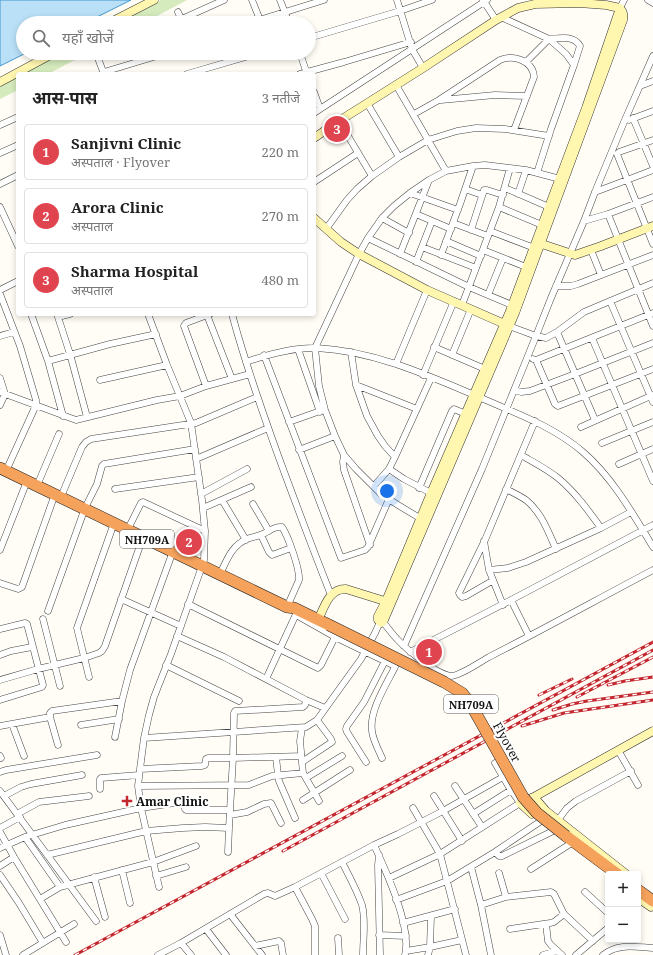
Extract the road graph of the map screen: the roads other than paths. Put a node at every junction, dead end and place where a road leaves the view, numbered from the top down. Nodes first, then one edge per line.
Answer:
1 (154, 0) edge
2 (224, 0) edge
3 (252, 0) edge
4 (280, 0) edge
5 (324, 0) edge
6 (397, 0) edge
7 (432, 0) edge
8 (648, 0) edge
9 (485, 1) edge
10 (580, 2) edge
11 (653, 3) edge
12 (622, 4) edge
13 (400, 11) junction
14 (178, 12) dead end
15 (284, 13) junction
16 (123, 16) edge
17 (180, 16) edge
18 (192, 16) edge
19 (258, 16) edge
20 (279, 16) edge
21 (286, 16) edge
22 (499, 18) junction
23 (316, 36) edge
24 (549, 39) junction
25 (410, 42) junction
26 (412, 49) junction
27 (653, 56) edge
28 (41, 60) edge
29 (99, 60) edge
30 (145, 60) edge
31 (235, 60) edge
32 (302, 60) edge
33 (526, 62) junction
34 (574, 65) junction
35 (423, 68) junction
36 (19, 72) edge
37 (104, 72) edge
38 (107, 72) edge
39 (194, 72) edge
40 (307, 72) edge
41 (310, 72) edge
42 (16, 73) edge
43 (653, 81) edge
44 (0, 82) edge
45 (396, 85) junction
46 (640, 86) junction
47 (527, 96) junction
48 (316, 98) edge
49 (438, 100) junction
50 (367, 103) junction
51 (320, 109) junction
52 (316, 111) edge
53 (653, 111) edge
54 (414, 114) junction
55 (633, 118) junction
56 (16, 119) edge
57 (339, 121) junction
58 (624, 122) junction
59 (0, 125) edge
60 (514, 130) junction
61 (548, 136) junction
62 (316, 137) edge
63 (428, 140) junction
64 (653, 140) edge
65 (644, 143) junction
66 (16, 146) edge
67 (0, 153) edge
68 (358, 153) junction
69 (399, 157) junction
70 (473, 166) junction
71 (653, 166) edge
72 (510, 168) junction
73 (526, 170) junction
74 (653, 170) edge
75 (446, 171) junction
76 (537, 173) junction
77 (16, 176) edge
78 (372, 176) junction
79 (320, 178) junction
80 (561, 179) junction
81 (429, 180) junction
82 (627, 180) junction
83 (316, 181) edge
84 (0, 184) edge
85 (316, 184) edge
86 (505, 188) junction
87 (465, 189) junction
88 (410, 192) junction
89 (595, 192) junction
90 (518, 194) junction
91 (482, 195) junction
92 (503, 195) junction
93 (422, 197) junction
94 (653, 197) edge
95 (637, 204) junction
96 (0, 207) edge
97 (499, 207) junction
98 (549, 207) junction
99 (458, 210) junction
100 (416, 214) junction
101 (608, 214) junction
102 (382, 218) junction
103 (316, 220) edge
104 (432, 221) junction
105 (584, 221) junction
106 (453, 223) junction
107 (542, 225) junction
108 (650, 227) edge
109 (326, 229) junction
110 (451, 229) junction
111 (471, 230) junction
112 (408, 233) junction
113 (489, 234) junction
114 (368, 238) junction
115 (618, 240) junction
116 (446, 241) junction
117 (16, 242) edge
118 (653, 244) edge
119 (537, 246) junction
120 (422, 247) junction
121 (592, 250) junction
122 (482, 253) junction
123 (359, 254) junction
124 (400, 254) junction
125 (570, 254) junction
126 (441, 255) junction
127 (653, 255) edge
128 (503, 258) junction
129 (416, 262) junction
130 (628, 265) junction
131 (526, 267) junction
132 (476, 268) junction
133 (601, 275) junction
134 (16, 282) edge
135 (653, 283) edge
136 (469, 286) junction
137 (556, 286) junction
138 (0, 290) edge
139 (427, 290) junction
140 (638, 290) junction
141 (0, 294) edge
142 (488, 295) junction
143 (454, 301) junction
144 (610, 301) junction
145 (462, 305) junction
146 (512, 305) junction
147 (2, 307) edge
148 (471, 309) junction
149 (651, 314) edge
150 (32, 316) edge
151 (58, 316) edge
152 (149, 316) edge
153 (203, 316) edge
154 (209, 316) edge
155 (233, 316) edge
156 (507, 325) junction
157 (621, 326) junction
158 (653, 326) edge
159 (14, 332) junction
160 (557, 332) junction
161 (156, 334) junction
162 (0, 336) edge
163 (536, 336) junction
164 (592, 338) junction
165 (653, 343) edge
166 (434, 347) junction
167 (315, 348) junction
168 (564, 348) junction
169 (298, 349) junction
170 (631, 351) junction
171 (351, 352) junction
172 (70, 354) junction
173 (264, 355) junction
174 (452, 355) junction
175 (528, 356) junction
176 (536, 360) junction
177 (48, 361) junction
178 (246, 362) junction
179 (603, 363) junction
180 (396, 364) junction
181 (167, 365) junction
182 (485, 368) junction
183 (653, 369) edge
184 (250, 374) junction
185 (423, 374) junction
186 (575, 374) junction
187 (641, 374) junction
188 (0, 378) edge
189 (431, 378) junction
190 (232, 379) junction
191 (100, 380) dead end
192 (547, 384) junction
193 (612, 384) junction
194 (356, 385) junction
195 (206, 386) junction
196 (514, 390) junction
197 (2, 393) edge
198 (180, 396) junction
199 (476, 396) junction
200 (585, 396) junction
201 (257, 397) junction
202 (652, 398) edge
203 (0, 405) edge
204 (36, 405) junction
205 (506, 408) junction
206 (622, 408) junction
207 (417, 409) junction
208 (322, 411) junction
209 (466, 414) junction
210 (63, 416) junction
211 (87, 417) junction
212 (595, 420) junction
213 (535, 421) junction
214 (289, 422) junction
215 (653, 422) edge
216 (191, 423) junction
217 (581, 427) dead end
218 (268, 428) junction
219 (632, 431) junction
220 (59, 434) dead end
221 (335, 436) junction
222 (602, 443) dead end
223 (195, 449) junction
224 (653, 449) edge
225 (300, 450) junction
226 (642, 454) junction
227 (344, 455) junction
228 (521, 455) junction
229 (395, 457) junction
230 (196, 459) junction
231 (619, 464) dead end
232 (4, 467) edge
233 (389, 468) junction
234 (247, 469) dead end
235 (199, 477) junction
236 (27, 480) junction
237 (38, 481) junction
238 (653, 481) edge
239 (374, 486) junction
240 (251, 487) dead end
241 (419, 488) junction
242 (115, 489) dead end
243 (506, 489) junction
244 (59, 493) junction
245 (431, 493) junction
246 (201, 494) junction
247 (388, 499) junction
248 (222, 500) junction
249 (253, 504) dead end
250 (86, 506) junction
251 (203, 508) junction
252 (631, 512) junction
253 (423, 520) junction
254 (114, 523) junction
255 (130, 525) junction
256 (653, 525) edge
257 (601, 528) junction
258 (643, 530) junction
259 (204, 531) junction
260 (269, 531) junction
261 (261, 535) junction
262 (143, 537) junction
263 (246, 540) junction
264 (484, 541) junction
265 (370, 545) junction
266 (653, 547) edge
267 (290, 548) junction
268 (556, 549) junction
269 (0, 550) edge
270 (173, 551) junction
271 (203, 563) junction
272 (222, 570) junction
273 (489, 570) junction
274 (653, 570) edge
275 (492, 581) junction
276 (0, 583) edge
277 (331, 595) junction
278 (122, 598) junction
279 (511, 600) junction
280 (389, 602) junction
281 (188, 604) junction
282 (503, 605) junction
283 (293, 608) junction
284 (48, 611) dead end
285 (150, 612) junction
286 (43, 618) dead end
287 (318, 620) junction
288 (382, 622) junction
289 (181, 626) junction
290 (0, 629) edge
291 (177, 636) junction
292 (529, 636) junction
293 (335, 637) junction
294 (404, 646) junction
295 (32, 647) junction
296 (279, 649) junction
297 (365, 651) junction
298 (410, 652) junction
299 (0, 655) edge
300 (84, 658) junction
301 (385, 661) junction
302 (55, 665) junction
303 (166, 665) junction
304 (38, 669) junction
305 (89, 677) dead end
306 (266, 679) junction
307 (0, 680) edge
308 (60, 686) dead end
309 (0, 700) edge
310 (306, 700) junction
311 (122, 701) junction
312 (239, 701) dead end
313 (325, 708) junction
314 (50, 717) junction
315 (119, 719) junction
316 (317, 720) junction
317 (12, 724) junction
318 (81, 724) dead end
319 (0, 726) edge
320 (302, 728) junction
321 (653, 731) edge
322 (234, 732) junction
323 (115, 737) dead end
324 (144, 738) junction
325 (58, 745) dead end
326 (618, 750) junction
327 (97, 755) dead end
328 (24, 756) dead end
329 (342, 756) dead end
330 (276, 757) junction
331 (233, 758) junction
332 (382, 758) dead end
333 (302, 759) junction
334 (366, 762) dead end
335 (496, 763) dead end
336 (350, 770) dead end
337 (631, 771) junction
338 (0, 772) edge
339 (140, 772) junction
340 (82, 775) dead end
341 (278, 775) junction
342 (304, 775) junction
343 (503, 778) junction
344 (638, 784) dead end
345 (232, 785) junction
346 (138, 786) junction
347 (454, 786) dead end
348 (100, 789) dead end
349 (511, 790) junction
350 (2, 793) edge
351 (314, 793) junction
352 (89, 796) dead end
353 (434, 796) dead end
354 (534, 796) junction
355 (464, 799) junction
356 (303, 800) dead end
357 (319, 801) dead end
358 (520, 803) junction
359 (141, 808) junction
360 (413, 808) dead end
361 (443, 811) junction
362 (230, 813) junction
363 (473, 814) junction
364 (18, 816) junction
365 (295, 818) dead end
366 (558, 820) junction
367 (541, 821) junction
368 (421, 822) junction
369 (281, 823) dead end
370 (482, 827) junction
371 (0, 828) edge
372 (229, 828) junction
373 (146, 831) junction
374 (553, 831) junction
375 (0, 832) edge
376 (32, 834) junction
377 (25, 837) junction
378 (462, 841) junction
379 (570, 844) junction
380 (7, 845) junction
381 (374, 845) junction
382 (196, 846) dead end
383 (0, 848) edge
384 (228, 852) dead end
385 (495, 852) junction
386 (47, 854) junction
387 (440, 854) junction
388 (379, 855) junction
389 (14, 857) junction
390 (153, 862) junction
391 (342, 862) junction
392 (0, 866) edge
393 (186, 867) dead end
394 (471, 867) junction
395 (531, 869) dead end
396 (122, 870) junction
397 (613, 871) edge
398 (622, 871) edge
399 (605, 872) edge
400 (321, 873) junction
401 (499, 873) dead end
402 (0, 875) edge
403 (156, 876) junction
404 (94, 877) junction
405 (389, 878) junction
406 (447, 880) junction
407 (69, 884) junction
408 (641, 886) edge
409 (60, 887) junction
410 (159, 887) dead end
411 (295, 888) junction
412 (585, 892) dead end
413 (653, 896) edge
414 (506, 897) junction
415 (40, 899) junction
416 (396, 900) junction
417 (643, 902) edge
418 (130, 903) dead end
419 (481, 905) junction
420 (653, 906) edge
421 (455, 909) junction
422 (605, 910) edge
423 (230, 914) junction
424 (564, 914) junction
425 (431, 916) junction
426 (105, 917) dead end
427 (345, 919) dead end
428 (96, 921) dead end
429 (404, 923) junction
430 (74, 924) dead end
431 (546, 924) junction
432 (206, 929) junction
433 (510, 929) dead end
434 (605, 931) edge
435 (61, 932) junction
436 (0, 935) edge
437 (379, 935) junction
438 (406, 936) junction
439 (338, 938) dead end
440 (462, 940) junction
441 (593, 941) junction
442 (66, 942) dead end
443 (43, 943) junction
444 (181, 943) junction
445 (255, 946) junction
446 (430, 947) junction
447 (626, 947) junction
448 (653, 948) edge
449 (405, 953) edge
450 (560, 953) edge
451 (6, 955) edge
452 (23, 955) edge
453 (158, 955) edge
454 (191, 955) edge
455 (226, 955) edge
456 (262, 955) edge
457 (283, 955) edge
458 (315, 955) edge
459 (339, 955) edge
460 (363, 955) edge
461 (380, 955) edge
462 (428, 955) edge
463 (466, 955) edge
464 (491, 955) edge
465 (543, 955) edge
466 (576, 955) edge
467 (603, 955) edge
468 (627, 955) edge

1 - 16 street
2 - 18 street
3 - 19 street
4 - 15 street
5 - 15 street
6 - 13 street
7 - 13 street
8 - 11 street
9 - 22 street
9 - 26 street
10 - 12 street
10 - 22 street
12 - 80 street
13 - 23 street
13 - 25 street
14 - 17 street
15 - 20 street
15 - 21 street
22 - 24 street
22 - 35 street
24 - 33 street
24 - 34 street
24 - 34 street
25 - 26 street
25 - 41 street
26 - 35 street
26 - 51 street
27 - 46 street
28 - 36 street
29 - 37 street
30 - 38 street
31 - 39 street
32 - 40 street
33 - 47 street
33 - 49 street
34 - 61 street
35 - 45 street
42 - 44 street
43 - 46 street
45 - 50 street
45 - 54 street
46 - 58 street
47 - 49 street
47 - 60 street
48 - 51 street
49 - 54 street
50 - 57 street
50 - 69 street
51 - 52 street
53 - 55 street
54 - 63 street
55 - 58 street
55 - 65 street
56 - 59 street
57 - 62 street
57 - 68 street
58 - 89 street
60 - 61 street
60 - 63 street
61 - 76 street
63 - 69 street
63 - 75 street
64 - 65 street
65 - 71 street
65 - 82 street
66 - 67 street
68 - 78 street
68 - 79 street
69 - 78 street
70 - 72 street
70 - 75 street
70 - 87 street
72 - 73 street
72 - 86 street
73 - 76 street
73 - 90 street
74 - 82 street
75 - 81 street
76 - 80 street
77 - 84 street
78 - 109 street
79 - 83 street
79 - 85 street
80 - 98 street
80 - 119 street
81 - 88 street
81 - 93 street
82 - 89 street
82 - 95 street
86 - 90 street
86 - 92 street
87 - 91 street
87 - 99 street
88 - 93 street
88 - 102 street
89 - 105 street
90 - 98 street
91 - 92 street
91 - 111 street
92 - 97 street
93 - 99 street
93 - 100 street
94 - 95 street
95 - 101 street
95 - 108 street
96 - 117 street
97 - 107 street
97 - 113 street
98 - 107 street
99 - 106 street
100 - 104 street
100 - 112 street
101 - 105 street
101 - 115 street
102 - 112 street
102 - 114 street
103 - 109 street
104 - 110 street
104 - 120 street
105 - 125 street
106 - 110 street
106 - 111 street
107 - 119 street
108 - 115 street
108 - 118 street
109 - 123 street
110 - 116 street
111 - 113 street
112 - 124 street
113 - 119 street
113 - 122 street
114 - 123 street
114 - 124 street
115 - 121 street
115 - 130 street
116 - 122 street
116 - 126 street
119 - 125 street
119 - 131 street
119 - 156 street
120 - 126 street
120 - 129 street
121 - 125 street
121 - 133 street
122 - 128 street
122 - 132 street
123 - 139 street
123 - 167 street
124 - 129 street
125 - 137 street
126 - 132 street
127 - 130 street
128 - 131 street
128 - 142 street
129 - 136 street
130 - 133 street
130 - 140 street
131 - 146 street
132 - 136 street
133 - 137 street
134 - 138 street
135 - 140 street
136 - 142 street
136 - 145 street
137 - 163 street
139 - 143 street
139 - 180 street
140 - 144 street
140 - 149 street
141 - 147 street
142 - 146 street
143 - 145 street
143 - 166 street
144 - 157 street
144 - 160 street
145 - 148 street
146 - 156 street
147 - 159 street
148 - 156 street
148 - 174 street
149 - 157 street
149 - 158 street
150 - 177 street
151 - 172 street
152 - 161 street
153 - 195 street
154 - 190 street
155 - 178 street
156 - 163 street
156 - 182 street
156 - 199 street
157 - 164 street
157 - 170 street
159 - 162 street
159 - 204 street
160 - 163 street
160 - 168 street
161 - 172 street
161 - 181 street
163 - 175 street
164 - 168 street
164 - 179 street
165 - 170 street
166 - 174 street
166 - 185 street
167 - 169 street
167 - 171 street
167 - 208 street
168 - 176 street
168 - 186 street
169 - 173 street
169 - 208 street
170 - 179 street
170 - 187 street
171 - 180 street
171 - 194 street
172 - 177 street
172 - 211 street
173 - 178 street
173 - 214 street
174 - 182 street
175 - 176 street
175 - 196 street
176 - 192 street
177 - 210 street
178 - 184 street
179 - 186 street
179 - 193 street
180 - 185 street
181 - 191 street
181 - 198 street
182 - 199 street
183 - 187 street
184 - 190 street
184 - 201 street
185 - 189 street
186 - 192 street
186 - 200 street
187 - 193 street
187 - 202 street
188 - 197 street
189 - 199 street
189 - 207 street
190 - 195 street
192 - 196 street
192 - 200 street
193 - 200 street
193 - 206 street
194 - 207 street
194 - 229 street
195 - 198 street
196 - 205 street
197 - 203 street
197 - 204 street
198 - 211 street
198 - 216 street
199 - 205 street
199 - 209 street
199 - 253 street
200 - 212 street
201 - 216 street
201 - 218 street
202 - 206 street
204 - 210 street
204 - 232 street
205 - 213 street
205 - 294 street
206 - 212 street
206 - 219 street
207 - 229 street
208 - 214 street
208 - 221 street
209 - 241 street
209 - 245 street
210 - 211 street
212 - 217 street
213 - 228 street
213 - 252 street
214 - 225 street
215 - 219 street
216 - 223 street
216 - 244 street
218 - 230 street
218 - 277 street
219 - 222 street
219 - 226 street
220 - 237 street
221 - 225 street
221 - 227 street
223 - 230 street
223 - 250 street
224 - 226 street
225 - 265 street
226 - 231 street
226 - 238 street
227 - 239 street
227 - 265 street
228 - 243 street
228 - 257 street
229 - 233 street
230 - 235 street
232 - 236 highway, NH709A
232 - 237 highway, NH709A
233 - 239 street
233 - 241 street
234 - 246 street
235 - 242 street
235 - 246 street
236 - 244 highway, NH709A
236 - 269 street
237 - 244 highway, NH709A
239 - 247 street
240 - 248 street
241 - 245 street
243 - 264 street
243 - 268 street
244 - 250 highway, NH709A
244 - 276 street
245 - 253 street
246 - 251 street
247 - 253 street
247 - 265 street
248 - 251 street
248 - 263 street
249 - 260 street
250 - 254 highway, NH709A
250 - 255 highway, NH709A
250 - 284 street
251 - 259 street
252 - 257 street
252 - 258 street
253 - 280 street
254 - 262 highway, NH709A
254 - 300 street
255 - 259 street
255 - 271 highway, NH709A
256 - 258 street
257 - 268 street
258 - 266 street
258 - 279 street
259 - 271 street
260 - 261 street
260 - 267 street
261 - 263 street
261 - 267 street
262 - 270 highway, NH709A
262 - 278 street
263 - 272 street
264 - 273 street
264 - 275 street
267 - 283 street
268 - 273 street
270 - 271 highway, NH709A
270 - 285 street
271 - 272 highway, NH709A
271 - 281 street
271 - 283 highway, NH709A
272 - 283 highway, NH709A
273 - 275 street
274 - 292 street
275 - 282 street
277 - 280 street
277 - 287 street
278 - 285 street
278 - 300 street
279 - 282 street
279 - 292 street
280 - 288 street
281 - 289 street
281 - 296 street
282 - 298 street
283 - 287 highway, NH709A
283 - 293 street
283 - 296 street
285 - 289 street
285 - 311 street
286 - 302 street
287 - 397 highway, Flyover / NH709A, bridge
288 - 294 street
288 - 297 street
289 - 291 street
290 - 295 street
291 - 303 street
291 - 306 street
292 - 298 street
293 - 296 street
293 - 297 street
294 - 298 street
295 - 299 street
295 - 304 street
296 - 306 street
297 - 301 street
297 - 313 street
300 - 302 street
300 - 305 street
301 - 332 street
301 - 334 street
302 - 304 street
302 - 308 street
303 - 312 street
303 - 324 street
304 - 307 street
304 - 309 street
306 - 310 street
310 - 313 street
310 - 322 street
311 - 314 street
311 - 315 street
313 - 316 street
314 - 317 street
314 - 325 street
315 - 318 street
315 - 323 street
316 - 320 street
316 - 333 street
317 - 319 street
317 - 328 street
320 - 322 street
320 - 333 street
321 - 326 street
322 - 324 street
322 - 331 street
324 - 339 street
326 - 337 street
326 - 354 street
327 - 338 street
329 - 342 street
330 - 331 street
330 - 333 street
330 - 341 street
331 - 339 street
331 - 345 street
333 - 342 street
335 - 343 street
336 - 351 street
337 - 344 street
337 - 366 street
339 - 346 street
339 - 348 street
340 - 350 street
341 - 342 street
341 - 345 street
341 - 365 street
342 - 351 street
343 - 349 street
343 - 355 street
345 - 346 street
345 - 362 street
346 - 359 street
347 - 355 street
349 - 358 street
349 - 363 street
350 - 364 street
351 - 356 street
351 - 357 street
352 - 364 street
353 - 361 street
354 - 358 street
354 - 366 street
355 - 361 street
355 - 363 street
358 - 367 street
358 - 370 street
359 - 362 street
359 - 373 street
359 - 376 street
360 - 368 street
361 - 368 street
361 - 378 street
362 - 369 street
362 - 372 street
363 - 370 street
364 - 371 street
364 - 376 street
366 - 398 street
367 - 374 street
367 - 385 street
368 - 381 street
368 - 387 street
370 - 378 street
372 - 373 street
372 - 384 street
373 - 386 street
373 - 390 street
374 - 379 street
374 - 385 street
375 - 380 street
376 - 377 street
376 - 386 street
377 - 380 street
377 - 409 street
378 - 387 street
379 - 395 street
379 - 399 street
380 - 383 street
380 - 389 street
381 - 388 street
381 - 391 street
382 - 390 street
385 - 394 street
386 - 407 street
387 - 405 street
387 - 406 street
388 - 405 street
388 - 437 street
389 - 392 street
389 - 415 street
390 - 396 street
390 - 403 street
391 - 400 street
391 - 460 street
393 - 403 street
394 - 406 street
394 - 419 street
396 - 404 street
396 - 418 street
400 - 411 street
400 - 427 street
401 - 414 street
402 - 443 street
403 - 410 street
404 - 407 street
404 - 426 street
405 - 416 street
406 - 416 street
406 - 421 street
407 - 409 street
407 - 428 street
408 - 413 street
409 - 415 street
411 - 423 street
411 - 458 street
412 - 422 street
414 - 419 street
414 - 424 street
415 - 435 street
416 - 429 street
417 - 420 street
419 - 464 street
421 - 425 street
421 - 440 street
423 - 432 street
423 - 445 street
424 - 431 street
424 - 441 street
425 - 429 street
425 - 446 street
429 - 438 street
430 - 435 street
431 - 433 street
431 - 450 street
432 - 444 street
432 - 455 street
434 - 441 street
435 - 442 street
435 - 443 street
436 - 451 street
437 - 438 street
437 - 461 street
438 - 449 street
439 - 459 street
440 - 446 street
440 - 463 street
441 - 466 street
443 - 452 street
444 - 453 street
444 - 454 street
445 - 456 street
445 - 457 street
446 - 449 street
446 - 462 street
447 - 448 street
447 - 467 street
447 - 468 street
450 - 465 street

